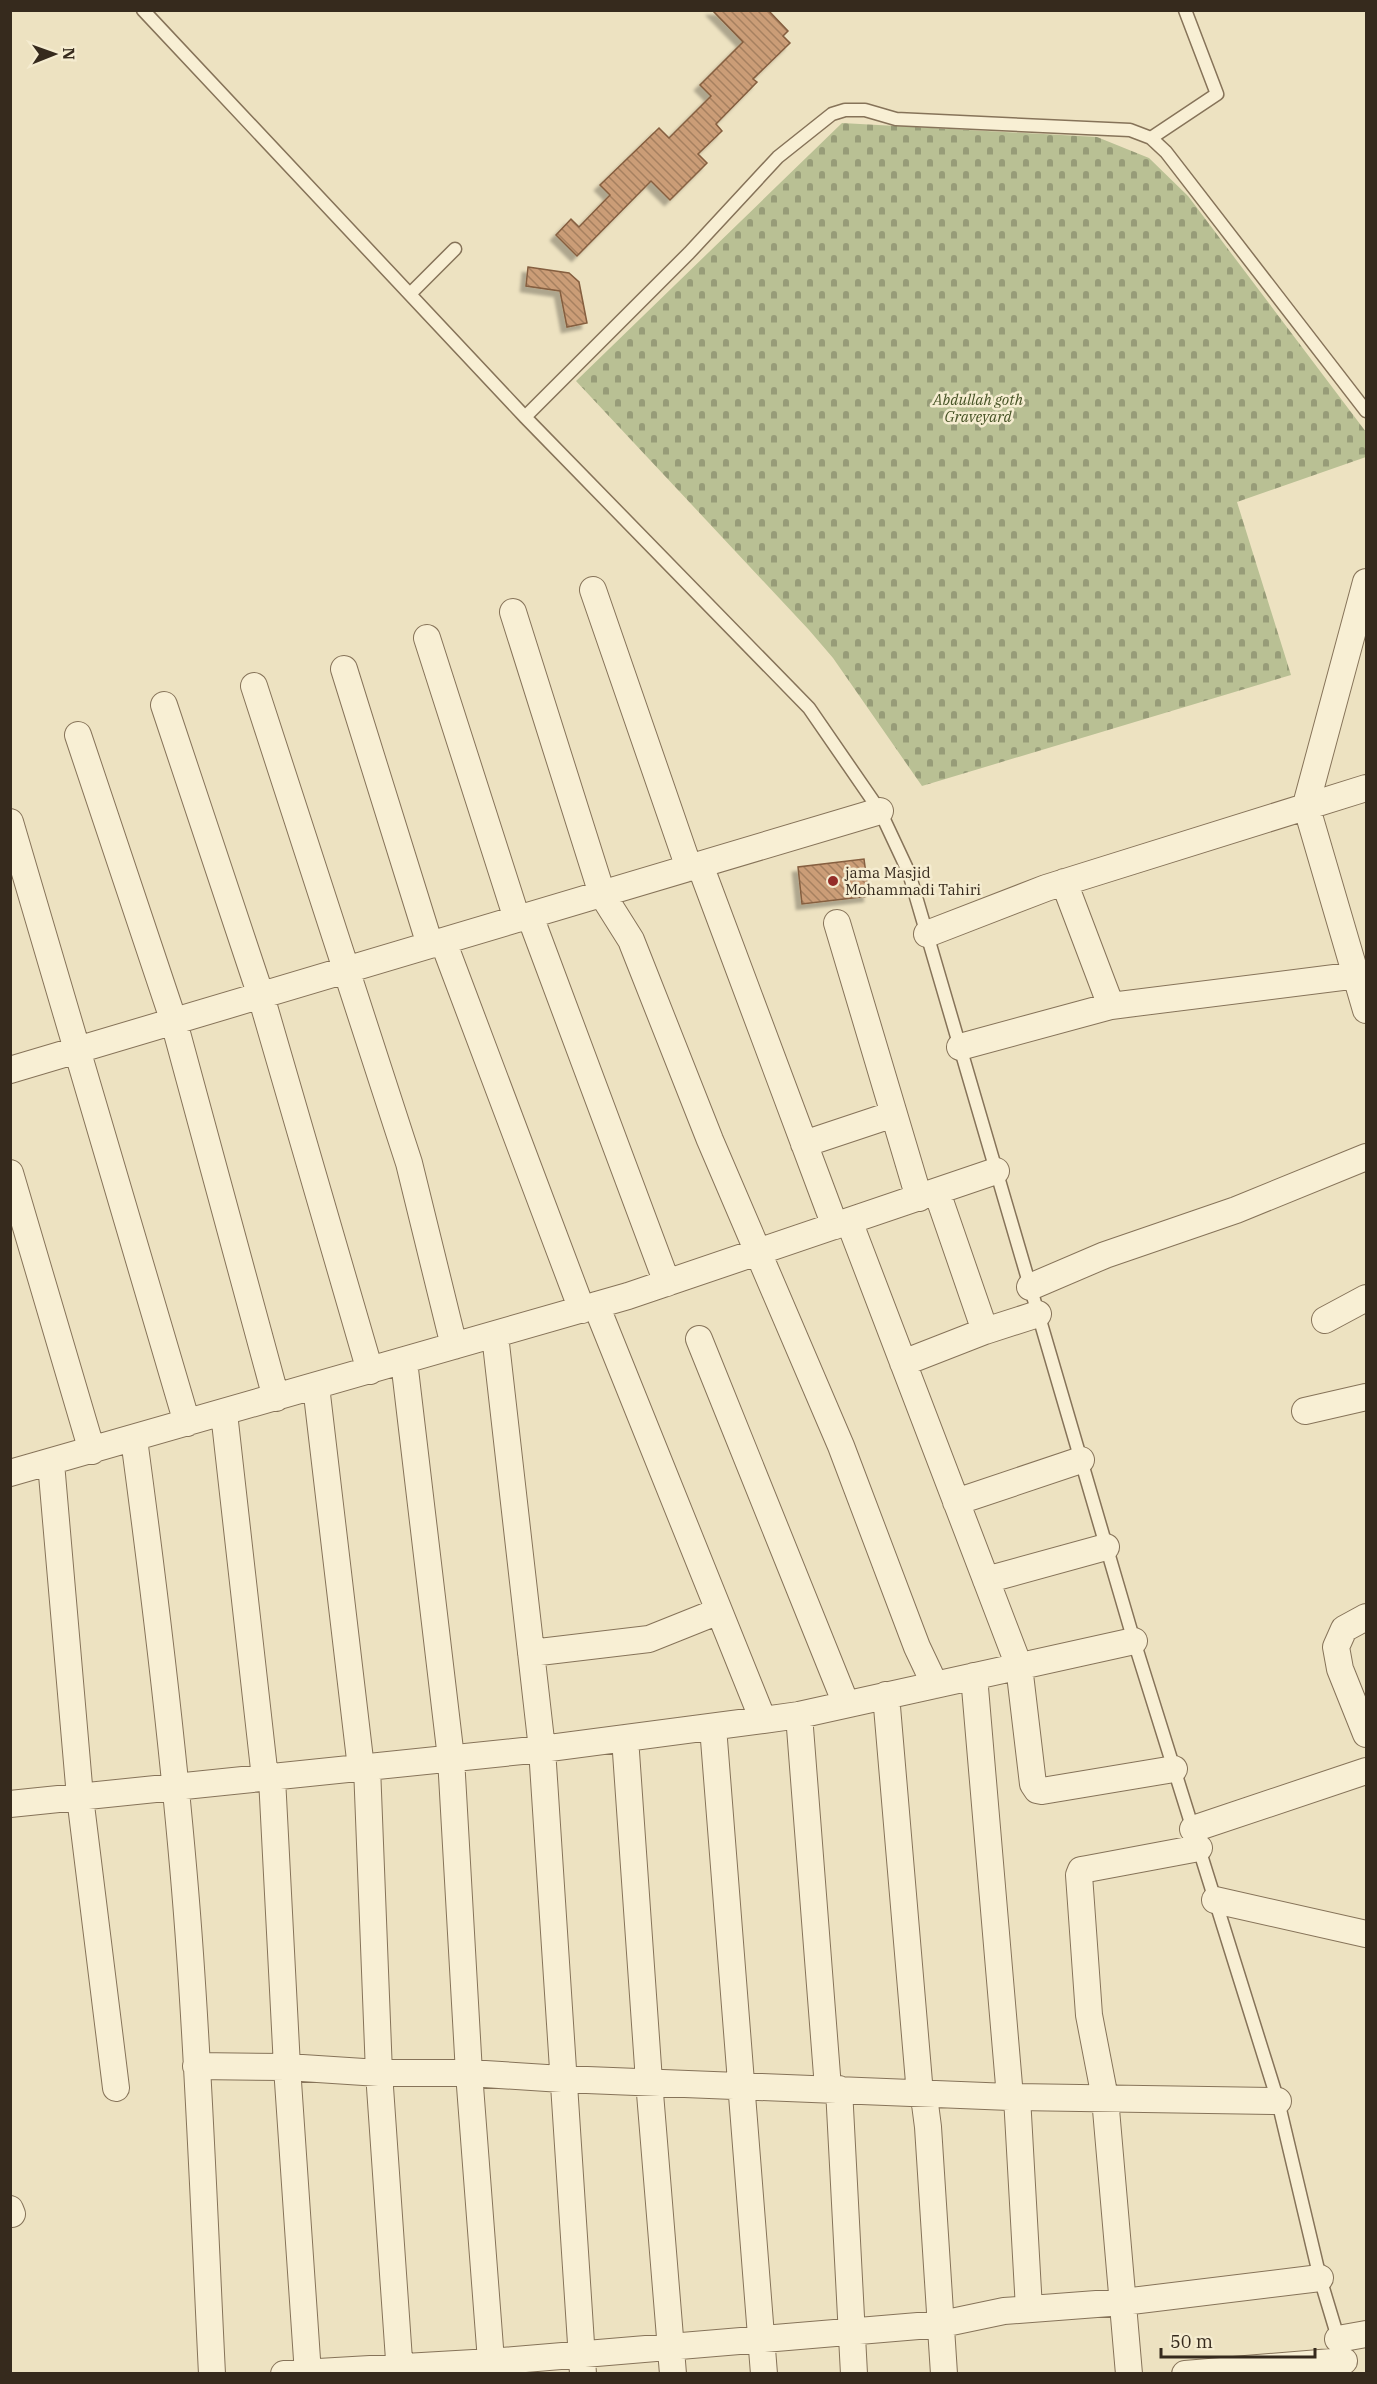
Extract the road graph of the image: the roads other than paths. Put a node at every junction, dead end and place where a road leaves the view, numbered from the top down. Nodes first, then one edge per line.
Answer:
1 (143, 10) edge
2 (1185, 10) edge
3 (1151, 138) junction
4 (455, 249) dead end
5 (410, 294) junction
6 (1366, 411) edge
7 (525, 417) junction
8 (1366, 582) edge
9 (593, 590) dead end
10 (513, 612) dead end
11 (427, 638) dead end
12 (344, 669) dead end
13 (255, 686) dead end
14 (164, 705) dead end
15 (78, 735) dead end
16 (1366, 788) edge
17 (1306, 805) junction
18 (880, 811) junction
19 (10, 822) edge
20 (694, 867) junction
21 (1064, 882) junction
22 (602, 894) junction
23 (524, 917) junction
24 (837, 923) dead end
25 (927, 934) junction
26 (437, 943) junction
27 (346, 970) junction
28 (1361, 974) edge
29 (261, 996) junction
30 (1111, 1006) junction
31 (1366, 1010) edge
32 (174, 1022) junction
33 (960, 1047) junction
34 (78, 1050) junction
35 (10, 1070) edge
36 (894, 1114) junction
37 (804, 1144) junction
38 (1366, 1157) edge
39 (996, 1172) junction
40 (10, 1173) edge
41 (928, 1195) junction
42 (842, 1224) junction
43 (759, 1252) junction
44 (667, 1283) junction
45 (1030, 1287) junction
46 (1366, 1298) edge
47 (589, 1308) junction
48 (1038, 1314) junction
49 (1325, 1320) dead end
50 (985, 1331) junction
51 (495, 1335) junction
52 (699, 1339) dead end
53 (454, 1346) junction
54 (404, 1361) junction
55 (903, 1363) junction
56 (370, 1371) junction
57 (316, 1386) junction
58 (1366, 1397) edge
59 (276, 1398) junction
60 (1305, 1411) dead end
61 (224, 1413) junction
62 (188, 1423) junction
63 (134, 1439) junction
64 (92, 1451) junction
65 (1081, 1460) junction
66 (51, 1463) junction
67 (10, 1473) edge
68 (956, 1502) junction
69 (1106, 1547) junction
70 (986, 1580) junction
71 (719, 1611) junction
72 (1366, 1617) edge
73 (1134, 1641) junction
74 (531, 1653) junction
75 (1019, 1666) junction
76 (974, 1676) junction
77 (935, 1685) junction
78 (886, 1695) junction
79 (846, 1704) junction
80 (799, 1714) junction
81 (763, 1720) junction
82 (713, 1727) junction
83 (1366, 1734) edge
84 (625, 1738) junction
85 (542, 1749) junction
86 (451, 1758) junction
87 (364, 1768) junction
88 (1174, 1769) junction
89 (1366, 1771) edge
90 (268, 1778) junction
91 (176, 1787) junction
92 (80, 1797) junction
93 (10, 1804) edge
94 (1196, 1838) junction
95 (1215, 1900) junction
96 (1366, 1934) edge
97 (196, 2066) junction
98 (287, 2067) junction
99 (379, 2073) junction
100 (469, 2073) junction
101 (562, 2079) junction
102 (649, 2081) junction
103 (741, 2085) junction
104 (116, 2088) dead end
105 (833, 2089) junction
106 (920, 2094) junction
107 (1013, 2097) junction
108 (1105, 2098) junction
109 (1278, 2101) junction
110 (1320, 2278) junction
111 (1124, 2302) junction
112 (1029, 2309) junction
113 (942, 2324) junction
114 (852, 2331) junction
115 (1366, 2334) edge
116 (761, 2339) junction
117 (671, 2348) junction
118 (1344, 2358) edge
119 (582, 2364) edge
120 (491, 2368) edge
121 (400, 2371) edge
122 (212, 2373) edge
123 (300, 2373) edge
124 (673, 2373) edge
125 (764, 2373) edge
126 (855, 2373) edge
127 (944, 2373) edge
128 (1129, 2373) edge
129 (1185, 2373) edge

1 - 5 lane
2 - 3 lane
3 - 6 lane
3 - 7 lane
4 - 5 lane
5 - 7 lane
7 - 18 lane
8 - 17 street
9 - 20 street
10 - 22 street
11 - 23 street
12 - 26 street
13 - 27 street
14 - 29 street
15 - 32 street
16 - 17 street
17 - 21 street
17 - 28 street
18 - 20 street
18 - 25 lane
19 - 34 street
20 - 22 street
20 - 37 street
21 - 25 street
21 - 30 street
22 - 23 street
22 - 43 street
23 - 26 street
23 - 44 street
24 - 36 street
25 - 33 lane
26 - 27 street
26 - 47 street
27 - 29 street
27 - 53 street
28 - 30 street
28 - 31 street
29 - 32 street
29 - 56 street
30 - 33 street
32 - 34 street
32 - 59 street
33 - 39 lane
34 - 35 street
34 - 62 street
36 - 37 street
36 - 41 street
37 - 42 street
38 - 45 street
39 - 41 street
39 - 45 lane
40 - 64 street
41 - 42 street
41 - 50 street
42 - 43 street
42 - 55 street
43 - 44 street
43 - 77 street
44 - 47 street
45 - 48 lane
46 - 49 street
47 - 51 street
47 - 71 street
48 - 50 street
48 - 65 lane
50 - 55 street
51 - 53 street
51 - 74 street
52 - 79 street
53 - 54 street
54 - 56 street
54 - 86 street
55 - 68 street
56 - 57 street
57 - 59 street
57 - 87 street
58 - 60 street
59 - 61 street
61 - 62 street
61 - 90 street
62 - 63 street
63 - 64 street
63 - 91 street
64 - 66 street
65 - 68 street
65 - 69 lane
66 - 67 street
66 - 92 street
68 - 70 street
69 - 70 street
69 - 73 lane
70 - 75 street
71 - 74 street
71 - 81 street
72 - 83 street
73 - 75 street
73 - 88 lane
74 - 85 street
75 - 76 street
75 - 88 street
76 - 77 street
76 - 107 street
77 - 78 street
78 - 79 street
78 - 106 street
79 - 80 street
80 - 81 street
80 - 105 street
81 - 82 street
82 - 84 street
82 - 103 street
84 - 85 street
84 - 102 street
85 - 86 street
85 - 101 street
86 - 87 street
86 - 100 street
87 - 90 street
87 - 99 street
88 - 94 lane
89 - 94 street
90 - 91 street
90 - 98 street
91 - 92 street
91 - 97 street
92 - 93 street
92 - 104 street
94 - 95 lane
94 - 108 street
95 - 96 street
95 - 109 lane
97 - 98 street
97 - 122 street
98 - 99 street
98 - 123 street
99 - 100 street
99 - 121 street
100 - 101 street
100 - 120 street
101 - 102 street
101 - 119 street
102 - 103 street
102 - 117 street
103 - 105 street
103 - 116 street
105 - 106 street
105 - 114 street
106 - 107 street
106 - 113 street
107 - 108 street
107 - 112 street
108 - 109 street
108 - 111 street
109 - 110 lane
110 - 111 street
110 - 118 lane
111 - 112 street
111 - 128 street
112 - 113 street
113 - 114 street
113 - 127 street
114 - 116 street
114 - 126 street
115 - 118 street
116 - 117 street
116 - 125 street
117 - 119 street
117 - 124 street
118 - 129 street
119 - 120 street
120 - 121 street
121 - 123 street

